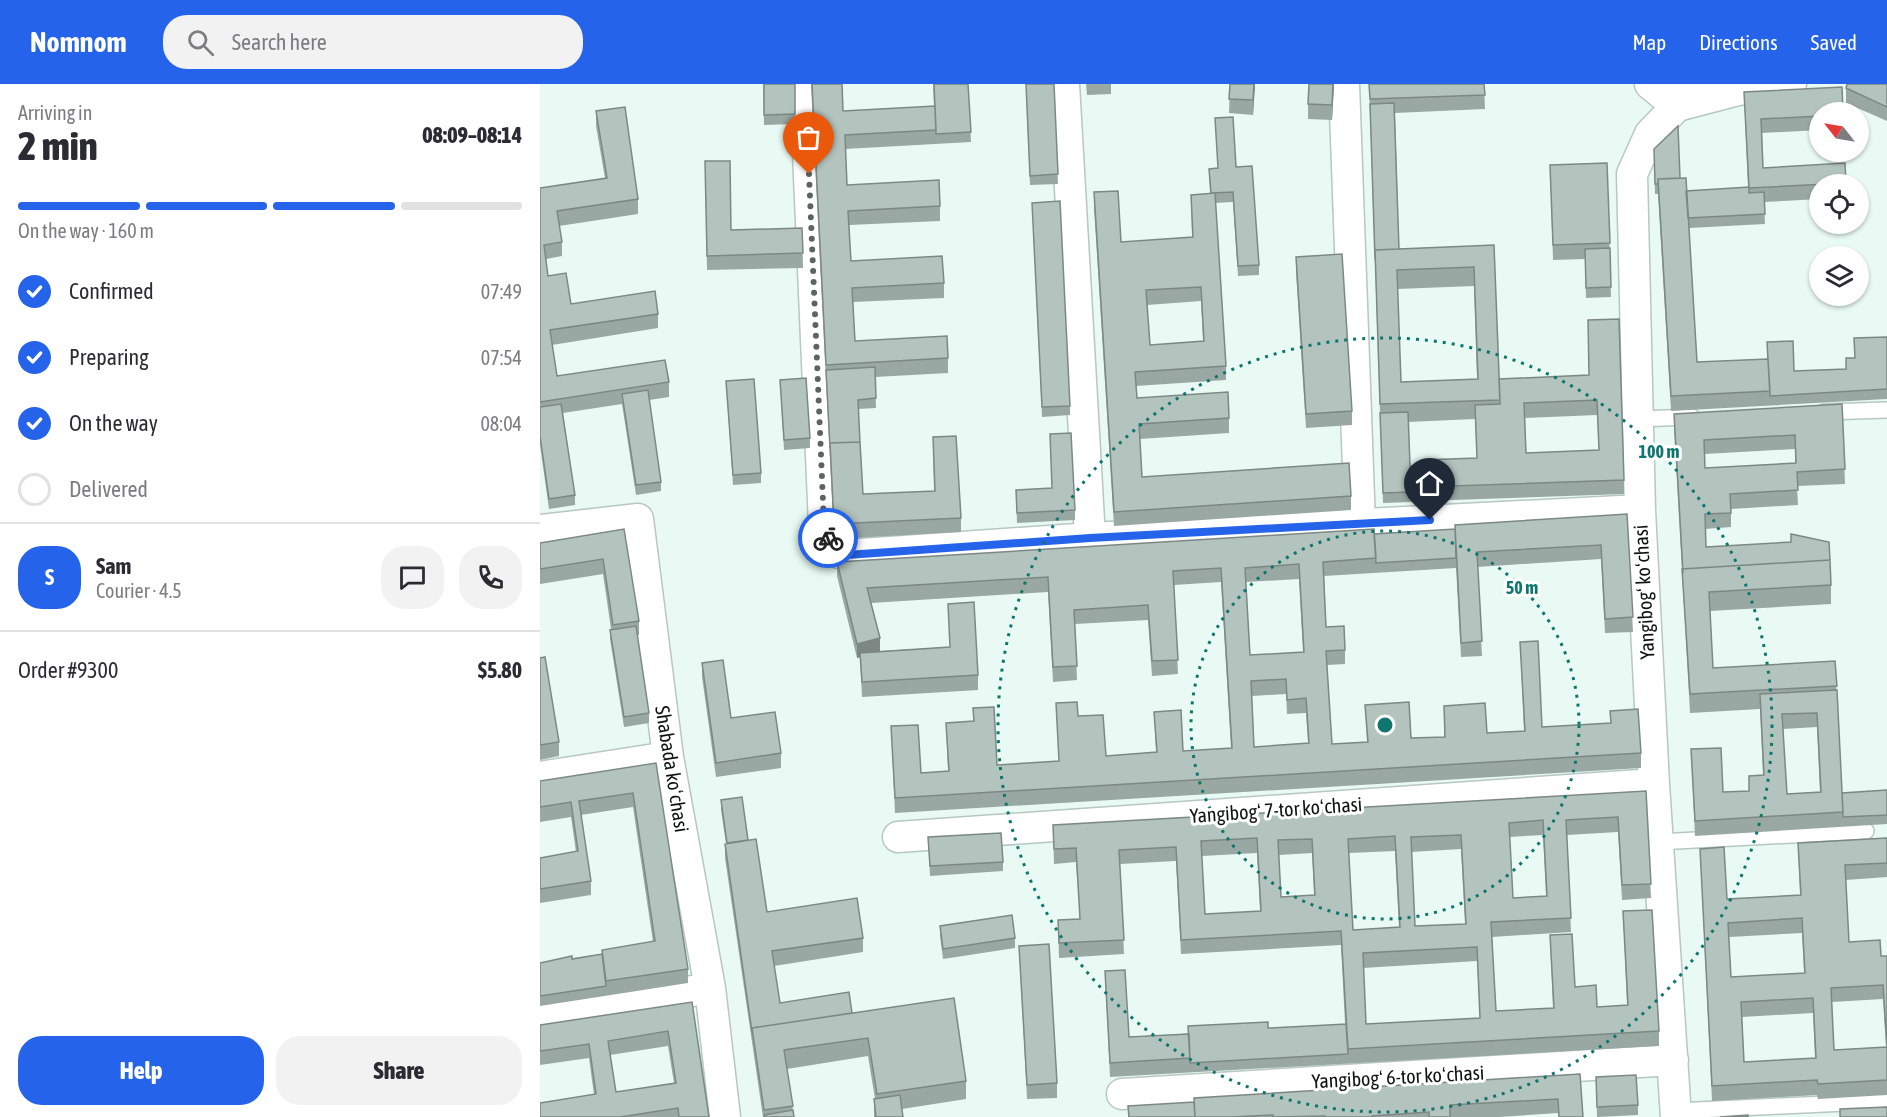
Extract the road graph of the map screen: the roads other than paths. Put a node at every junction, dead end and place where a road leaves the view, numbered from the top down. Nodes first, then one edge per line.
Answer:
1 (805, 84) edge
2 (1064, 84) edge
3 (1344, 84) edge
4 (1650, 84) edge
5 (1791, 84) edge
6 (1682, 95) edge
7 (1887, 410) edge
8 (1804, 413) edge
9 (1709, 416) edge
10 (1638, 419) junction
11 (1640, 510) junction
12 (1360, 524) junction
13 (540, 530) edge
14 (1090, 538) junction
15 (668, 757) junction
16 (540, 777) edge
17 (1654, 784) junction
18 (1866, 831) edge
19 (898, 837) dead end
20 (1658, 842) junction
21 (710, 987) junction
22 (540, 1017) edge
23 (1673, 1060) junction
24 (1122, 1094) dead end
25 (1887, 1101) edge
26 (1676, 1114) edge
27 (725, 1117) edge

1 - 14 street
2 - 14 street
3 - 12 street
4 - 6 street
5 - 6 street
6 - 10 street, Yangibogʻ koʻchasi
7 - 8 lane
9 - 10 lane
10 - 11 street, Yangibogʻ koʻchasi
11 - 12 street
11 - 17 street, Yangibogʻ koʻchasi
12 - 14 street
13 - 15 street, Shabada koʻchasi
15 - 16 street
15 - 21 street, Shabada koʻchasi
17 - 19 street, Yangibogʻ 7-tor koʻchasi
17 - 20 street, Yangibogʻ koʻchasi
18 - 20 lane
20 - 23 street, Yangibogʻ koʻchasi
21 - 22 street
21 - 27 street, Shabada koʻchasi
23 - 24 street, Yangibogʻ 6-tor koʻchasi
23 - 26 street, Yangibogʻ koʻchasi
25 - 26 lane

